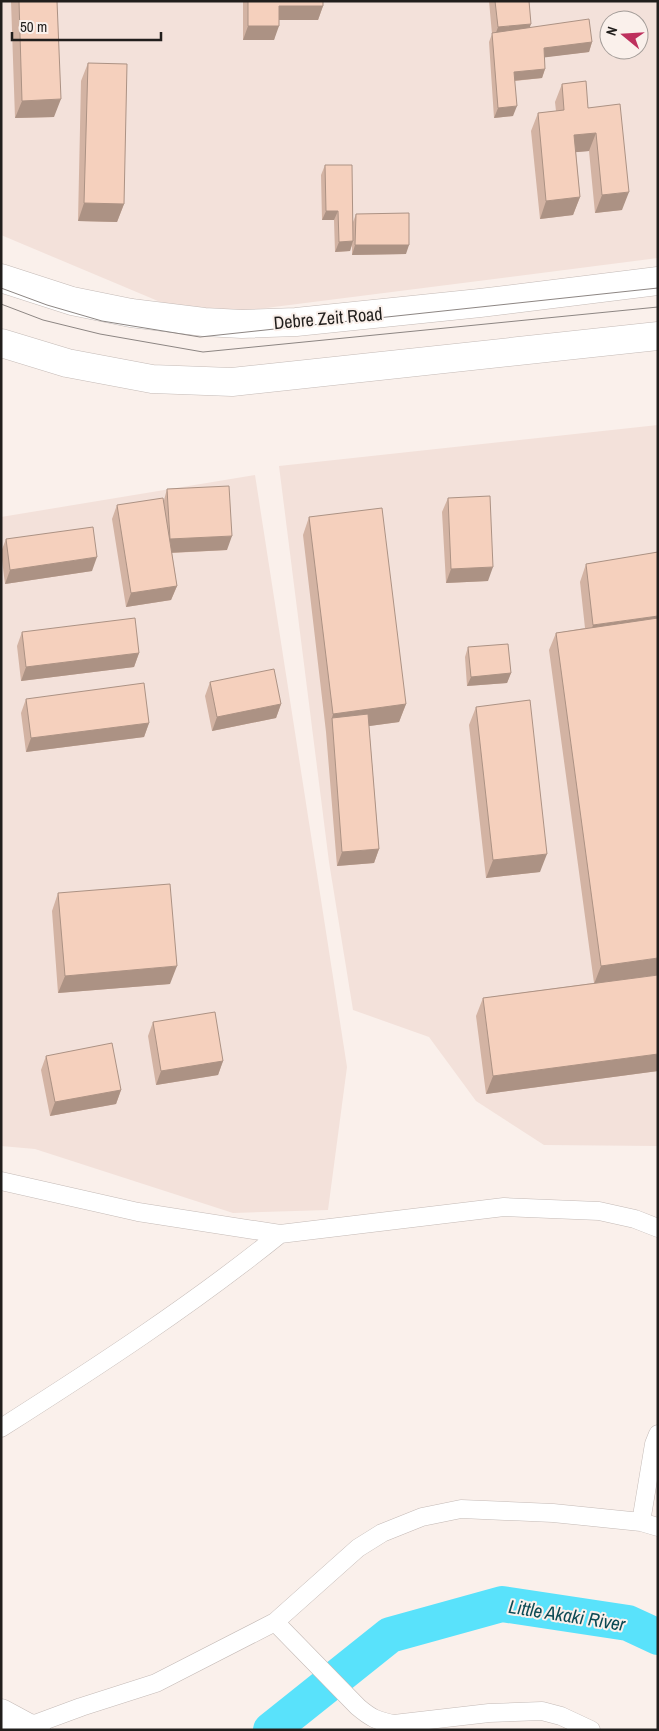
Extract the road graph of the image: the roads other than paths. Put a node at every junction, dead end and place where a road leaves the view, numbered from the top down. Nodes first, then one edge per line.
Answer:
1 (1, 278) edge
2 (658, 281) edge
3 (658, 336) edge
4 (1, 343) edge
5 (1, 1181) edge
6 (658, 1228) edge
7 (280, 1234) junction
8 (1, 1428) edge
9 (658, 1434) edge
10 (649, 1524) edge
11 (279, 1627) junction
12 (1, 1713) edge
13 (31, 1728) edge
14 (591, 1730) edge

1 - 2 main road, Debre Zeit Road
3 - 4 main road
5 - 7 street
6 - 7 street
7 - 8 street
9 - 10 street
10 - 11 street
11 - 13 street
11 - 14 street
12 - 13 main road

